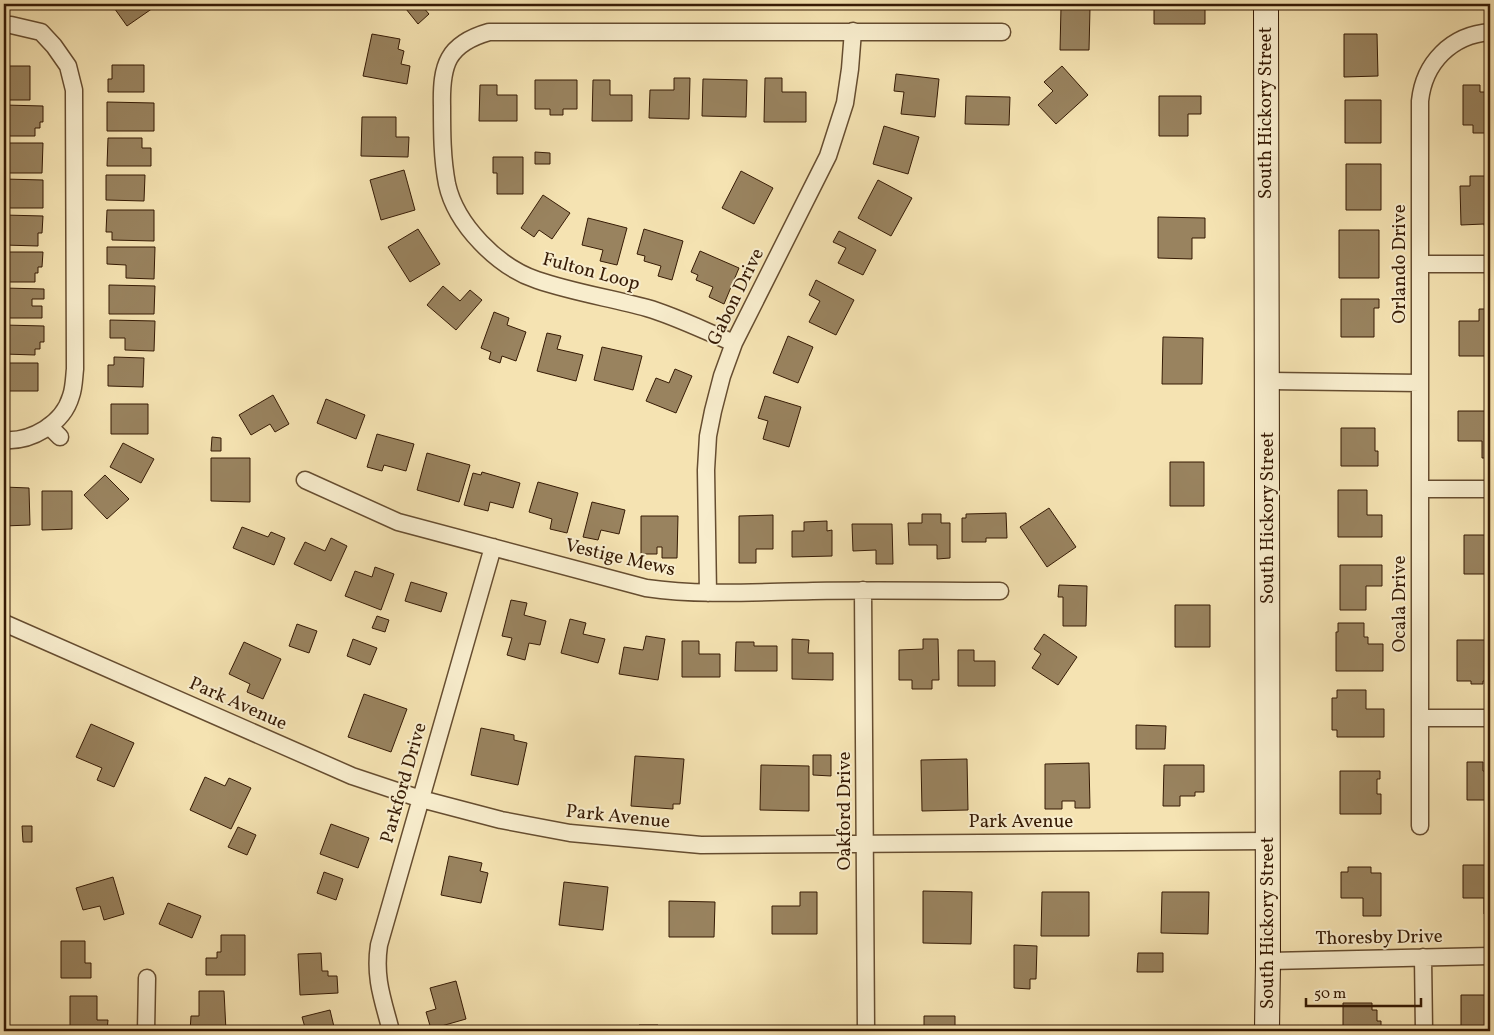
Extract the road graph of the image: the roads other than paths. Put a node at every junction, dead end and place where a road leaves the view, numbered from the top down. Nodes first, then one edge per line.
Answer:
1 (1266, 4) edge
2 (4, 26) edge
3 (853, 31) junction
4 (1002, 32) dead end
5 (1490, 32) edge
6 (1420, 264) junction
7 (1490, 264) edge
8 (734, 343) junction
9 (1267, 381) junction
10 (1420, 383) junction
11 (4, 440) edge
12 (305, 480) dead end
13 (1420, 489) junction
14 (1490, 489) edge
15 (493, 547) junction
16 (863, 590) junction
17 (1000, 592) dead end
18 (708, 593) junction
19 (4, 623) edge
20 (1420, 718) junction
21 (1490, 718) edge
22 (420, 799) junction
23 (1420, 826) dead end
24 (1268, 841) junction
25 (865, 843) junction
26 (1490, 956) edge
27 (1423, 957) junction
28 (1268, 960) junction
29 (147, 978) dead end
30 (146, 1031) edge
31 (392, 1031) edge
32 (866, 1031) edge
33 (1267, 1031) edge
34 (1424, 1031) edge

1 - 9 street, South Hickory Street
2 - 11 street
3 - 4 street, Fulton Loop
3 - 8 street, Gabon Drive
3 - 8 street, Fulton Loop
5 - 6 street, Orlando Drive
6 - 7 street
6 - 10 street, Orlando Drive
8 - 18 street, Gabon Drive
9 - 10 street
9 - 24 street, South Hickory Street
10 - 13 street, Ocala Drive
12 - 15 street, Vestige Mews
13 - 14 street
13 - 20 street, Ocala Drive
15 - 18 street, Vestige Mews
15 - 22 street, Parkford Drive
16 - 17 street, Vestige Mews
16 - 18 street, Vestige Mews
16 - 25 street, Oakford Drive
19 - 22 street, Park Avenue
20 - 21 street
20 - 23 street, Ocala Drive
22 - 25 street, Park Avenue
22 - 31 street, Parkford Drive
24 - 25 street, Park Avenue
24 - 28 street, South Hickory Street
25 - 32 street, Oakford Drive
26 - 27 street, Thoresby Drive
27 - 28 street, Thoresby Drive
27 - 34 street
28 - 33 street, South Hickory Street
29 - 30 street

